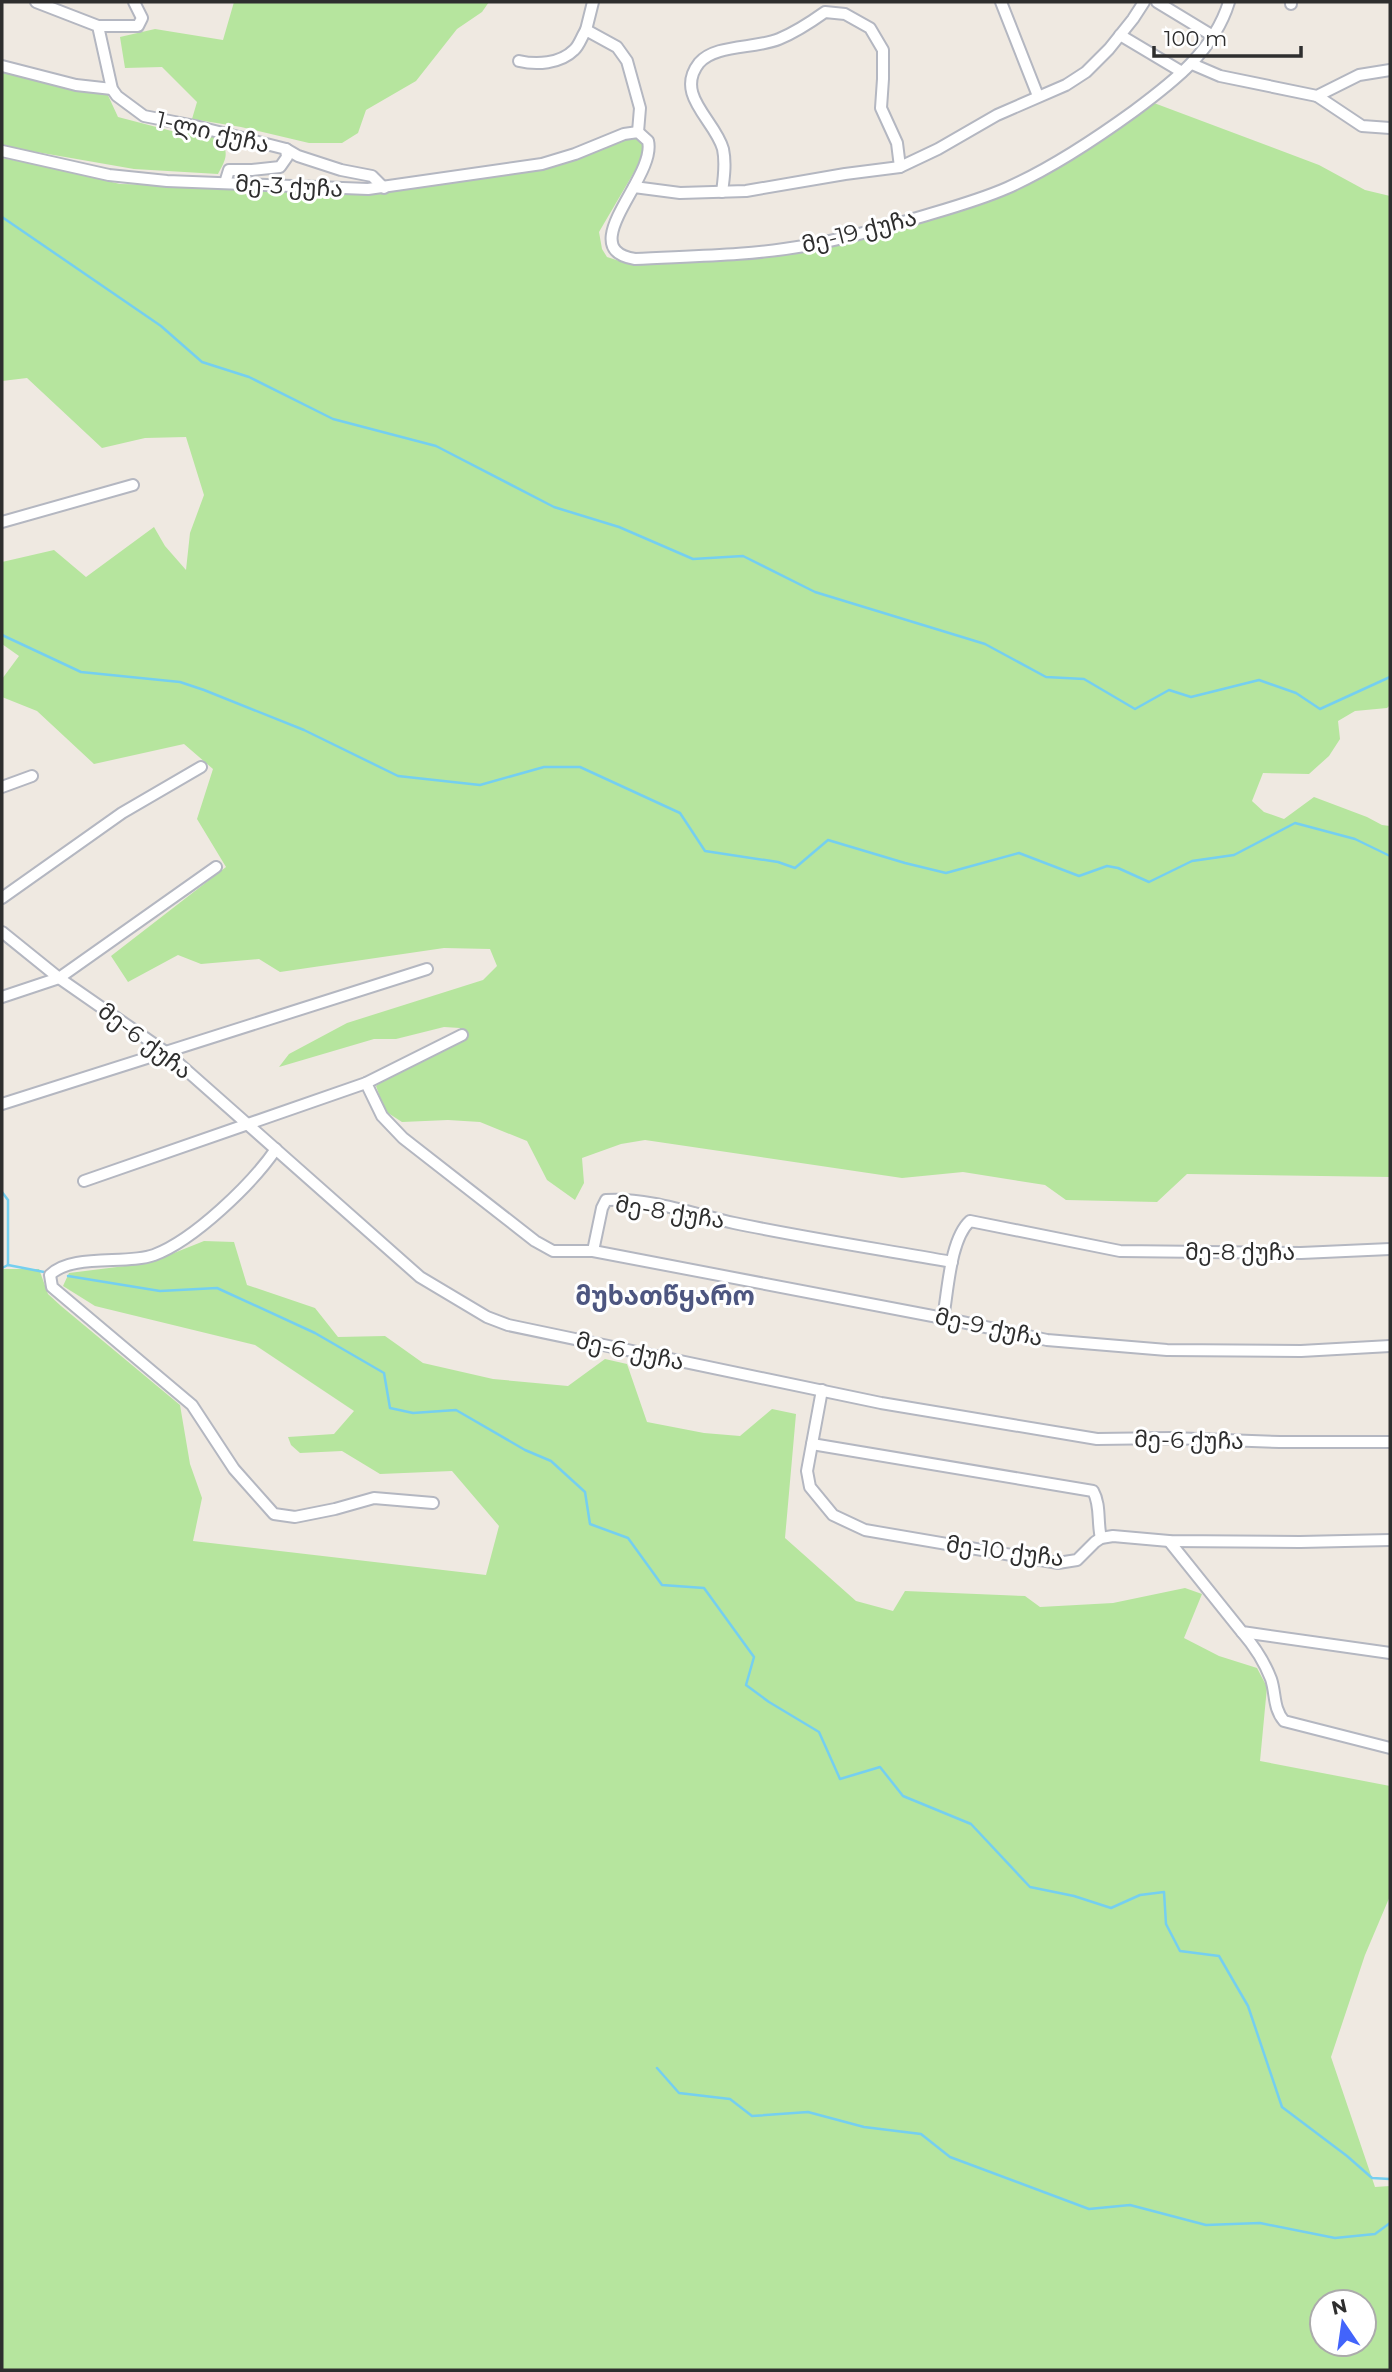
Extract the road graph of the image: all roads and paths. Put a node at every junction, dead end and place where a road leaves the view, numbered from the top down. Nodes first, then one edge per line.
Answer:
1 (36, 2) edge
2 (134, 2) edge
3 (593, 2) edge
4 (1001, 2) edge
5 (1144, 2) edge
6 (1157, 2) edge
7 (1229, 2) edge
8 (98, 26) junction
9 (586, 30) junction
10 (1120, 35) junction
11 (1213, 36) junction
12 (519, 61) dead end
13 (1192, 64) junction
14 (2, 66) edge
15 (1390, 70) edge
16 (1182, 72) junction
17 (112, 89) junction
18 (1038, 96) junction
19 (1317, 96) junction
20 (1390, 128) edge
21 (638, 132) junction
22 (285, 149) junction
23 (2, 151) edge
24 (900, 167) junction
25 (225, 183) junction
26 (634, 187) junction
27 (384, 188) junction
28 (722, 192) junction
29 (133, 485) dead end
30 (2, 522) edge
31 (201, 767) dead end
32 (32, 776) dead end
33 (2, 787) edge
34 (216, 867) dead end
35 (2, 898) edge
36 (2, 932) edge
37 (427, 969) dead end
38 (59, 978) junction
39 (2, 997) edge
40 (462, 1035) dead end
41 (167, 1053) junction
42 (366, 1083) junction
43 (2, 1104) edge
44 (247, 1124) junction
45 (276, 1149) junction
46 (84, 1181) dead end
47 (1390, 1249) edge
48 (593, 1251) junction
49 (952, 1262) junction
50 (943, 1318) junction
51 (1390, 1346) edge
52 (822, 1390) junction
53 (1390, 1442) edge
54 (813, 1444) junction
55 (433, 1503) dead end
56 (1101, 1538) junction
57 (1390, 1540) edge
58 (1169, 1541) junction
59 (1242, 1632) junction
60 (1390, 1653) edge
61 (1390, 1748) edge

1 - 8 street
2 - 8 street
3 - 9 street
4 - 18 street
5 - 10 street
6 - 11 street
7 - 11 street, მე-19 ქუჩა
8 - 17 street
9 - 12 street
9 - 21 street
10 - 16 street
10 - 18 street
11 - 13 street, მე-19 ქუჩა
13 - 16 street, მე-19 ქუჩა
13 - 19 street
14 - 17 street
15 - 19 street
16 - 26 street, მე-19 ქუჩა
17 - 22 street, 1-ლი ქუჩა
18 - 24 street
19 - 20 street
21 - 26 street, მე-19 ქუჩა
21 - 27 street, მე-3 ქუჩა
22 - 25 street, 1-ლი ქუჩა
22 - 27 street
23 - 25 street, მე-3 ქუჩა
24 - 28 street
24 - 28 street
25 - 27 street, მე-3 ქუჩა
26 - 28 street
29 - 30 street
31 - 35 street
32 - 33 street
34 - 38 street
36 - 38 street, მე-6 ქუჩა
37 - 41 street
38 - 39 street
38 - 41 street, მე-6 ქუჩა
40 - 42 street
41 - 43 street
41 - 44 street, მე-6 ქუჩა
42 - 44 street
42 - 48 street
44 - 45 street, მე-6 ქუჩა
44 - 46 street
45 - 52 street, მე-6 ქუჩა
45 - 55 street
47 - 49 street, მე-8 ქუჩა
48 - 49 street, მე-8 ქუჩა
48 - 50 street, მე-9 ქუჩა
49 - 50 street, მე-8 ქუჩა
50 - 51 street, მე-9 ქუჩა
52 - 53 street, მე-6 ქუჩა
52 - 54 street, მე-10 ქუჩა
54 - 56 street
54 - 56 street, მე-10 ქუჩა
56 - 58 street
57 - 58 street
58 - 59 street
59 - 60 street
59 - 61 street

